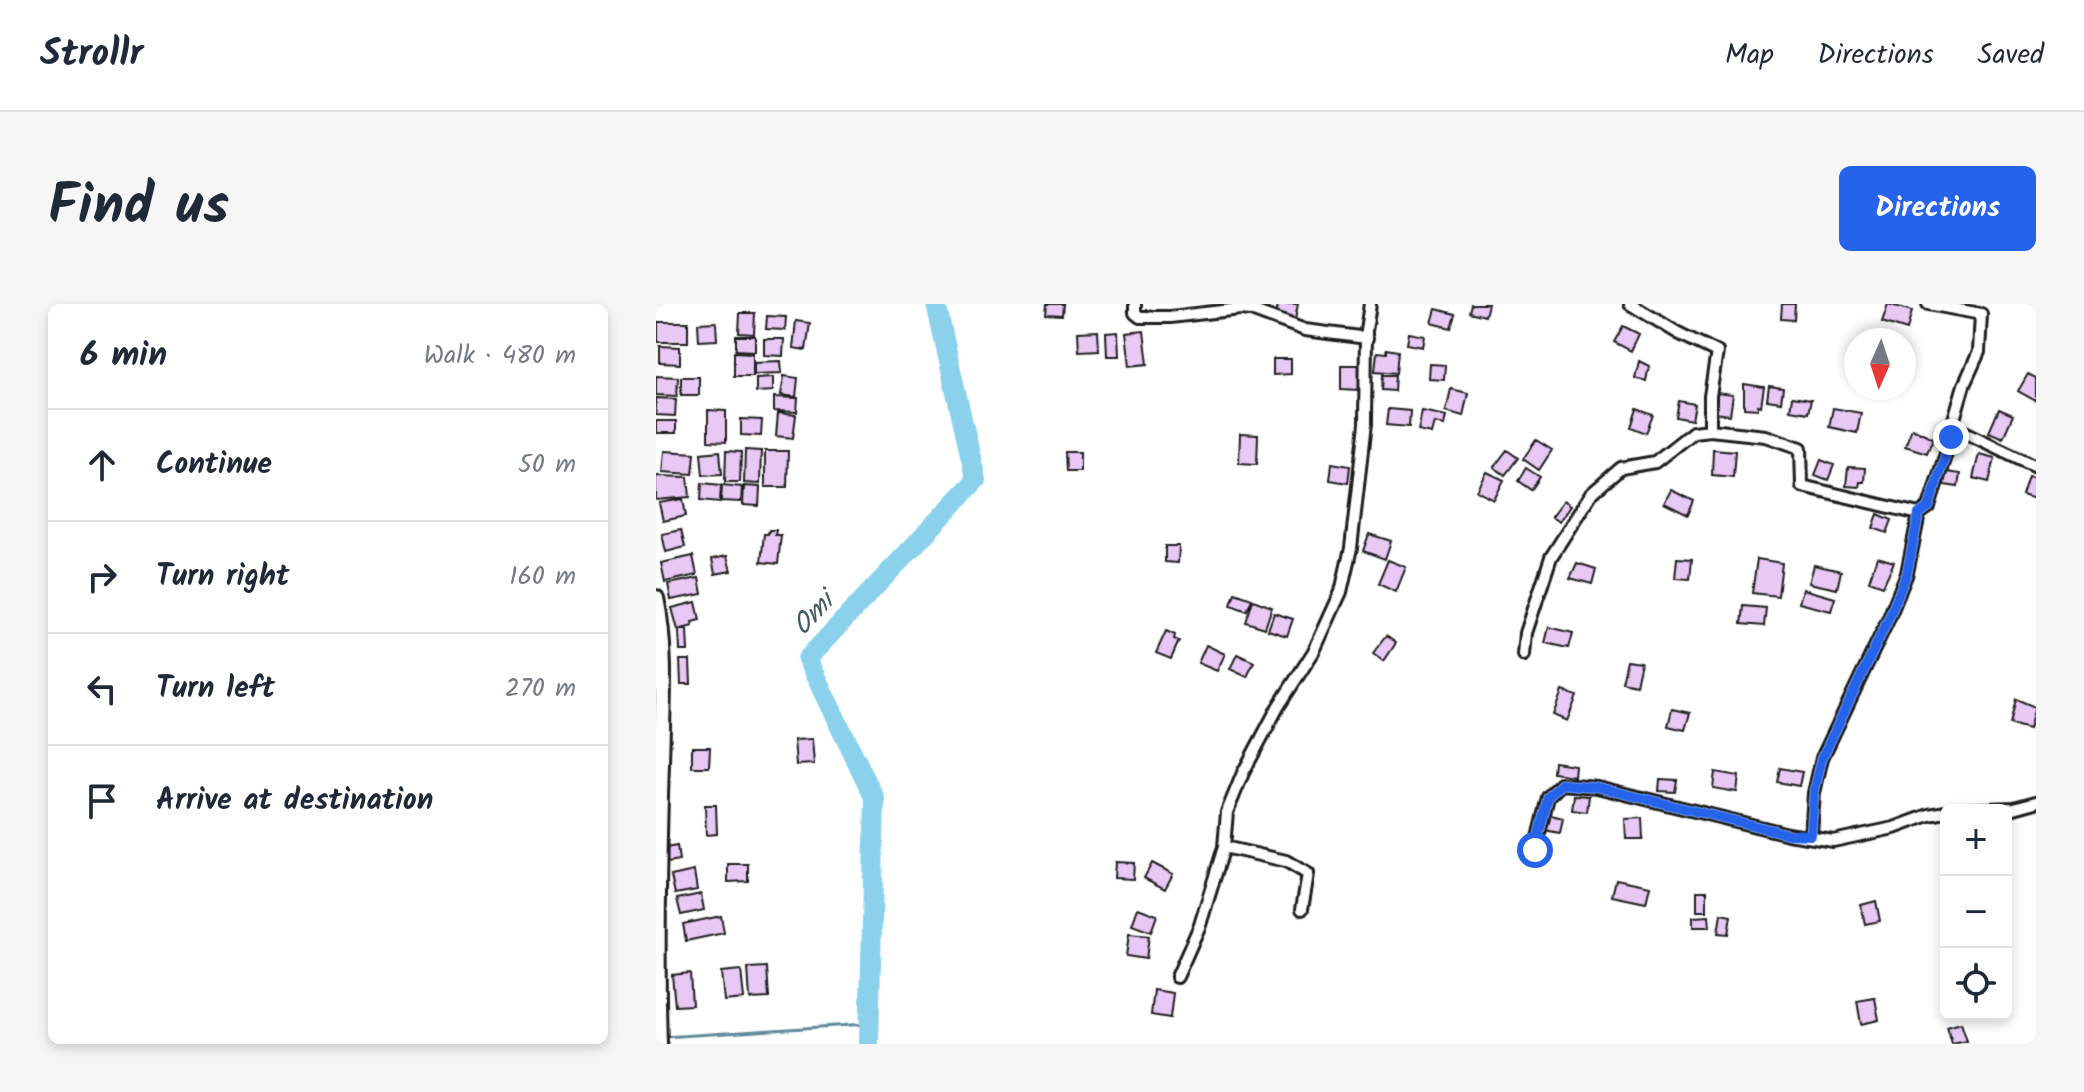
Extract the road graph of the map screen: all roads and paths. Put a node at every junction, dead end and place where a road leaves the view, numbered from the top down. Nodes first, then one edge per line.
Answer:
1 (1135, 304) edge
2 (1370, 304) edge
3 (1630, 304) edge
4 (1928, 304) edge
5 (1367, 338) junction
6 (1952, 426) junction
7 (1710, 430) junction
8 (2036, 466) edge
9 (1919, 514) junction
10 (656, 598) edge
11 (1524, 655) dead end
12 (659, 688) edge
13 (2036, 802) edge
14 (2012, 808) edge
15 (658, 811) edge
16 (1940, 813) edge
17 (1811, 835) junction
18 (1224, 847) junction
19 (1535, 850) dead end
20 (1302, 909) dead end
21 (1177, 977) dead end
22 (659, 1044) edge

1 - 5 street
2 - 5 street
3 - 7 street
4 - 6 street
5 - 18 street
6 - 8 street
6 - 9 street
7 - 9 street
7 - 11 street
9 - 17 street
10 - 12 street
12 - 15 street
13 - 14 street
15 - 22 street
16 - 17 street
17 - 19 street
18 - 20 street
18 - 21 street

